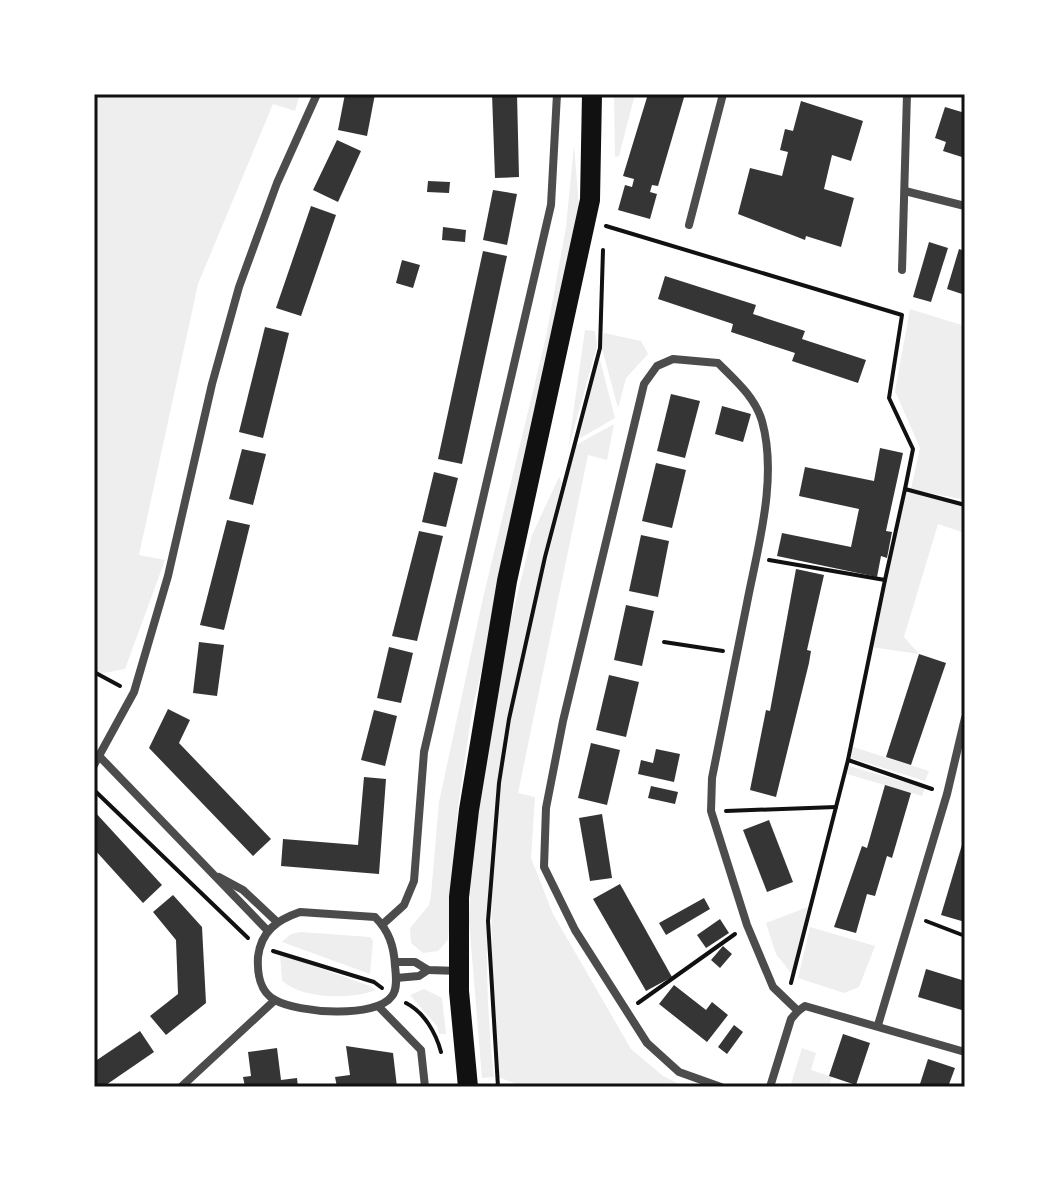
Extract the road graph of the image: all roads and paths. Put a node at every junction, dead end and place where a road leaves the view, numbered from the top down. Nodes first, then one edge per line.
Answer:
1 (317, 94) edge
2 (557, 94) edge
3 (592, 94) edge
4 (723, 94) edge
5 (907, 94) edge
6 (905, 191) junction
7 (965, 206) edge
8 (689, 225) dead end
9 (902, 270) dead end
10 (913, 449) dead end
11 (905, 489) junction
12 (965, 505) edge
13 (756, 558) junction
14 (885, 580) junction
15 (664, 642) dead end
16 (737, 654) junction
17 (965, 718) edge
18 (848, 760) junction
19 (97, 761) edge
20 (947, 794) junction
21 (836, 807) junction
22 (711, 811) junction
23 (215, 874) junction
24 (909, 915) junction
25 (277, 922) junction
26 (383, 924) junction
27 (747, 925) junction
28 (267, 930) junction
29 (965, 936) edge
30 (395, 962) junction
31 (428, 970) junction
32 (459, 971) junction
33 (396, 978) junction
34 (787, 999) junction
35 (275, 1000) junction
36 (379, 1007) junction
37 (624, 1009) junction
38 (798, 1011) junction
39 (878, 1025) junction
40 (965, 1052) edge
41 (181, 1087) edge
42 (425, 1087) edge
43 (468, 1087) edge
44 (486, 1087) edge
45 (511, 1087) edge
46 (721, 1087) edge
47 (770, 1087) edge

1 - 19 street
2 - 26 street
3 - 32 main road
4 - 8 street
5 - 6 street
6 - 7 street
6 - 9 street
10 - 11 path
11 - 12 path
11 - 14 path
13 - 14 path
13 - 16 street
13 - 37 street
14 - 18 path
15 - 16 path
16 - 22 street
17 - 20 street
18 - 20 path
18 - 21 path
19 - 23 street
20 - 24 street
21 - 22 path
21 - 34 path
22 - 27 street
23 - 25 street
23 - 28 street
24 - 29 path
24 - 39 street
25 - 26 street
25 - 28 street
26 - 30 street
27 - 34 street
27 - 37 path
28 - 35 street
30 - 31 street
30 - 33 street
31 - 32 street
31 - 33 street
32 - 43 main road
33 - 36 street
34 - 38 street
35 - 36 street
35 - 41 street
36 - 42 street
37 - 46 street
38 - 39 street
38 - 47 street
39 - 40 street
44 - 45 path

